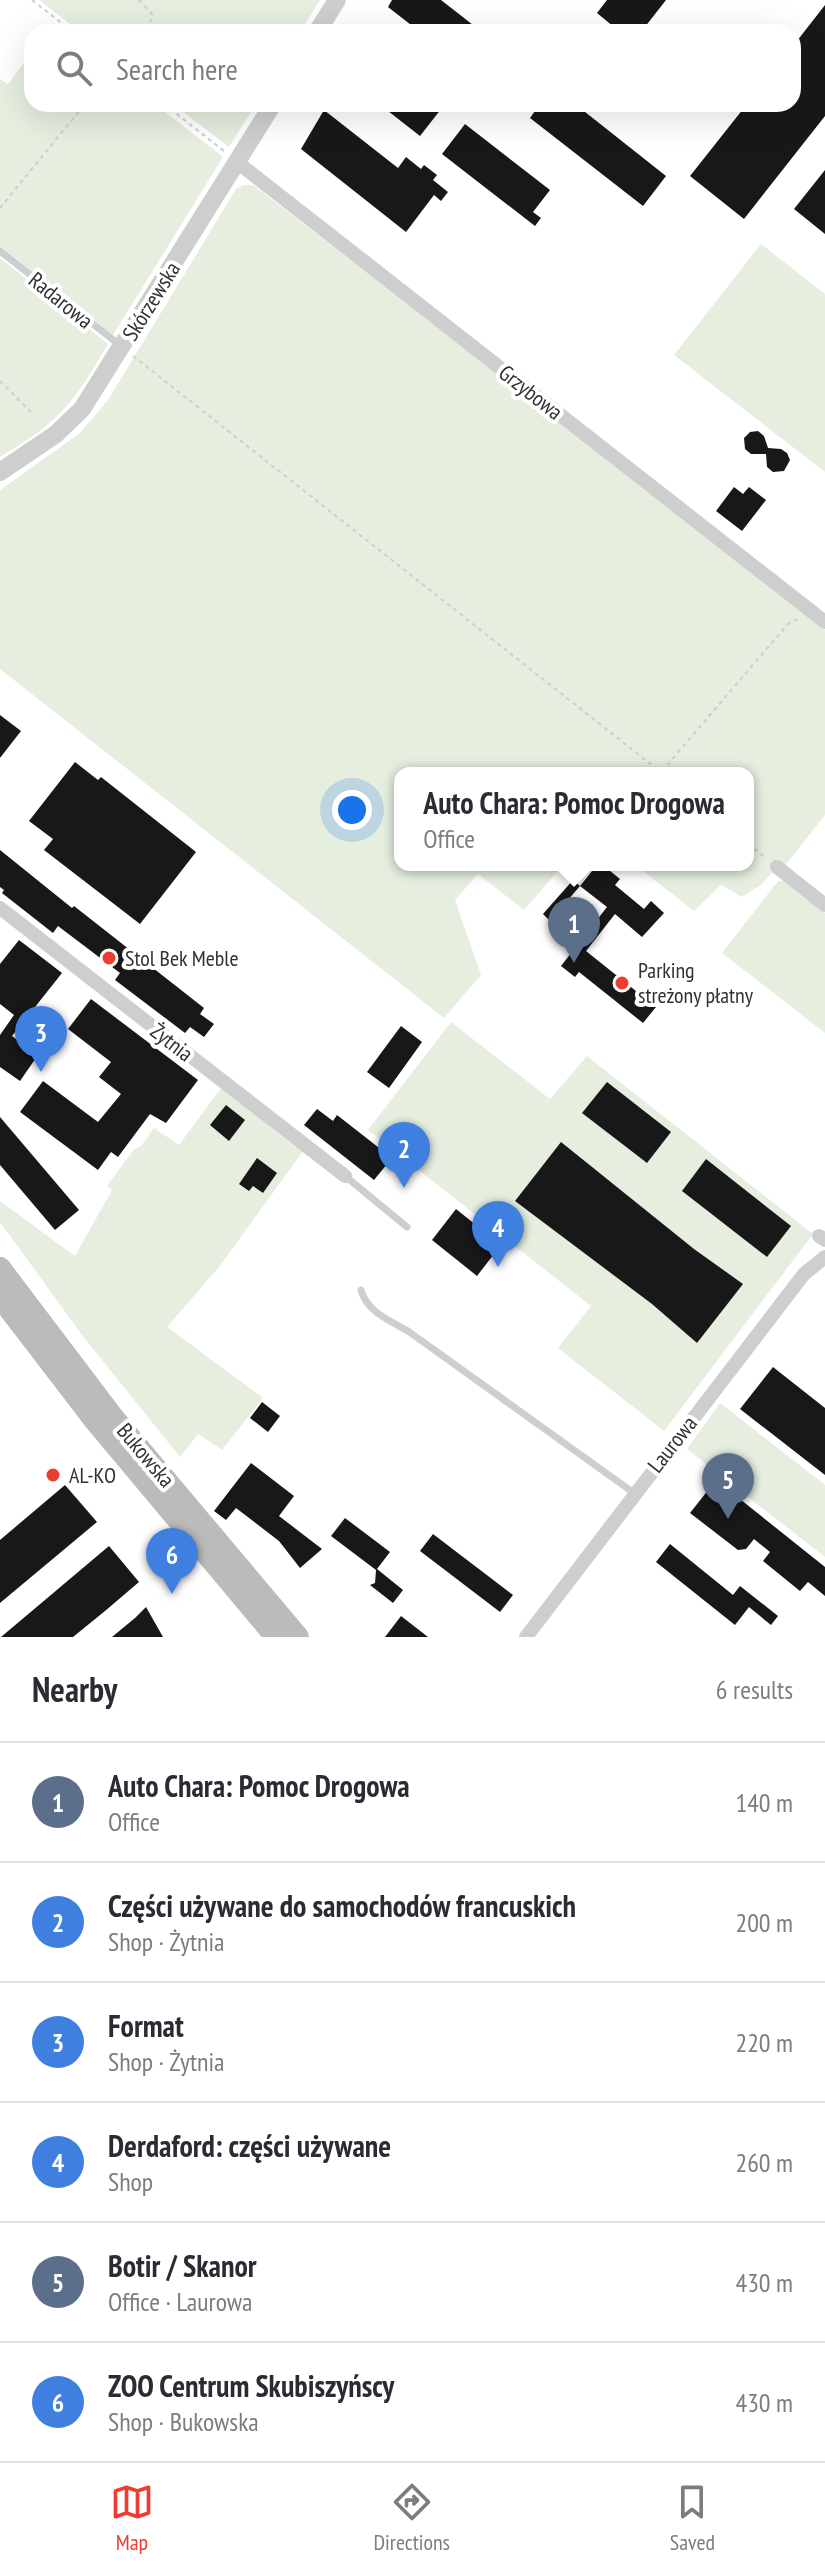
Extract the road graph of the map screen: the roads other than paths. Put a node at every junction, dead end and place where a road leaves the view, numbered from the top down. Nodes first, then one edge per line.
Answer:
1 (337, 0) edge
2 (322, 24) edge
3 (268, 112) edge
4 (237, 162) junction
5 (0, 251) edge
6 (123, 348) junction
7 (0, 472) edge
8 (825, 622) edge
9 (777, 867) road end
10 (825, 905) edge
11 (0, 908) edge
12 (345, 1176) joint
13 (407, 1227) dead end
14 (825, 1257) edge
15 (0, 1268) edge
16 (361, 1290) dead end
17 (0, 1297) edge
18 (634, 1493) junction
19 (276, 1637) edge
20 (298, 1637) edge
21 (526, 1637) edge

1 - 2 street
3 - 4 street, Skórzewska
4 - 6 street, Skórzewska
4 - 8 street, Grzybowa
5 - 6 lane, Radarowa
6 - 7 street, Skórzewska
9 - 10 street
11 - 12 street, Żytnia
12 - 13 lane
14 - 18 street, Laurowa
15 - 20 main road, Bukowska
16 - 18 lane
17 - 19 main road, Bukowska
18 - 21 street, Laurowa

